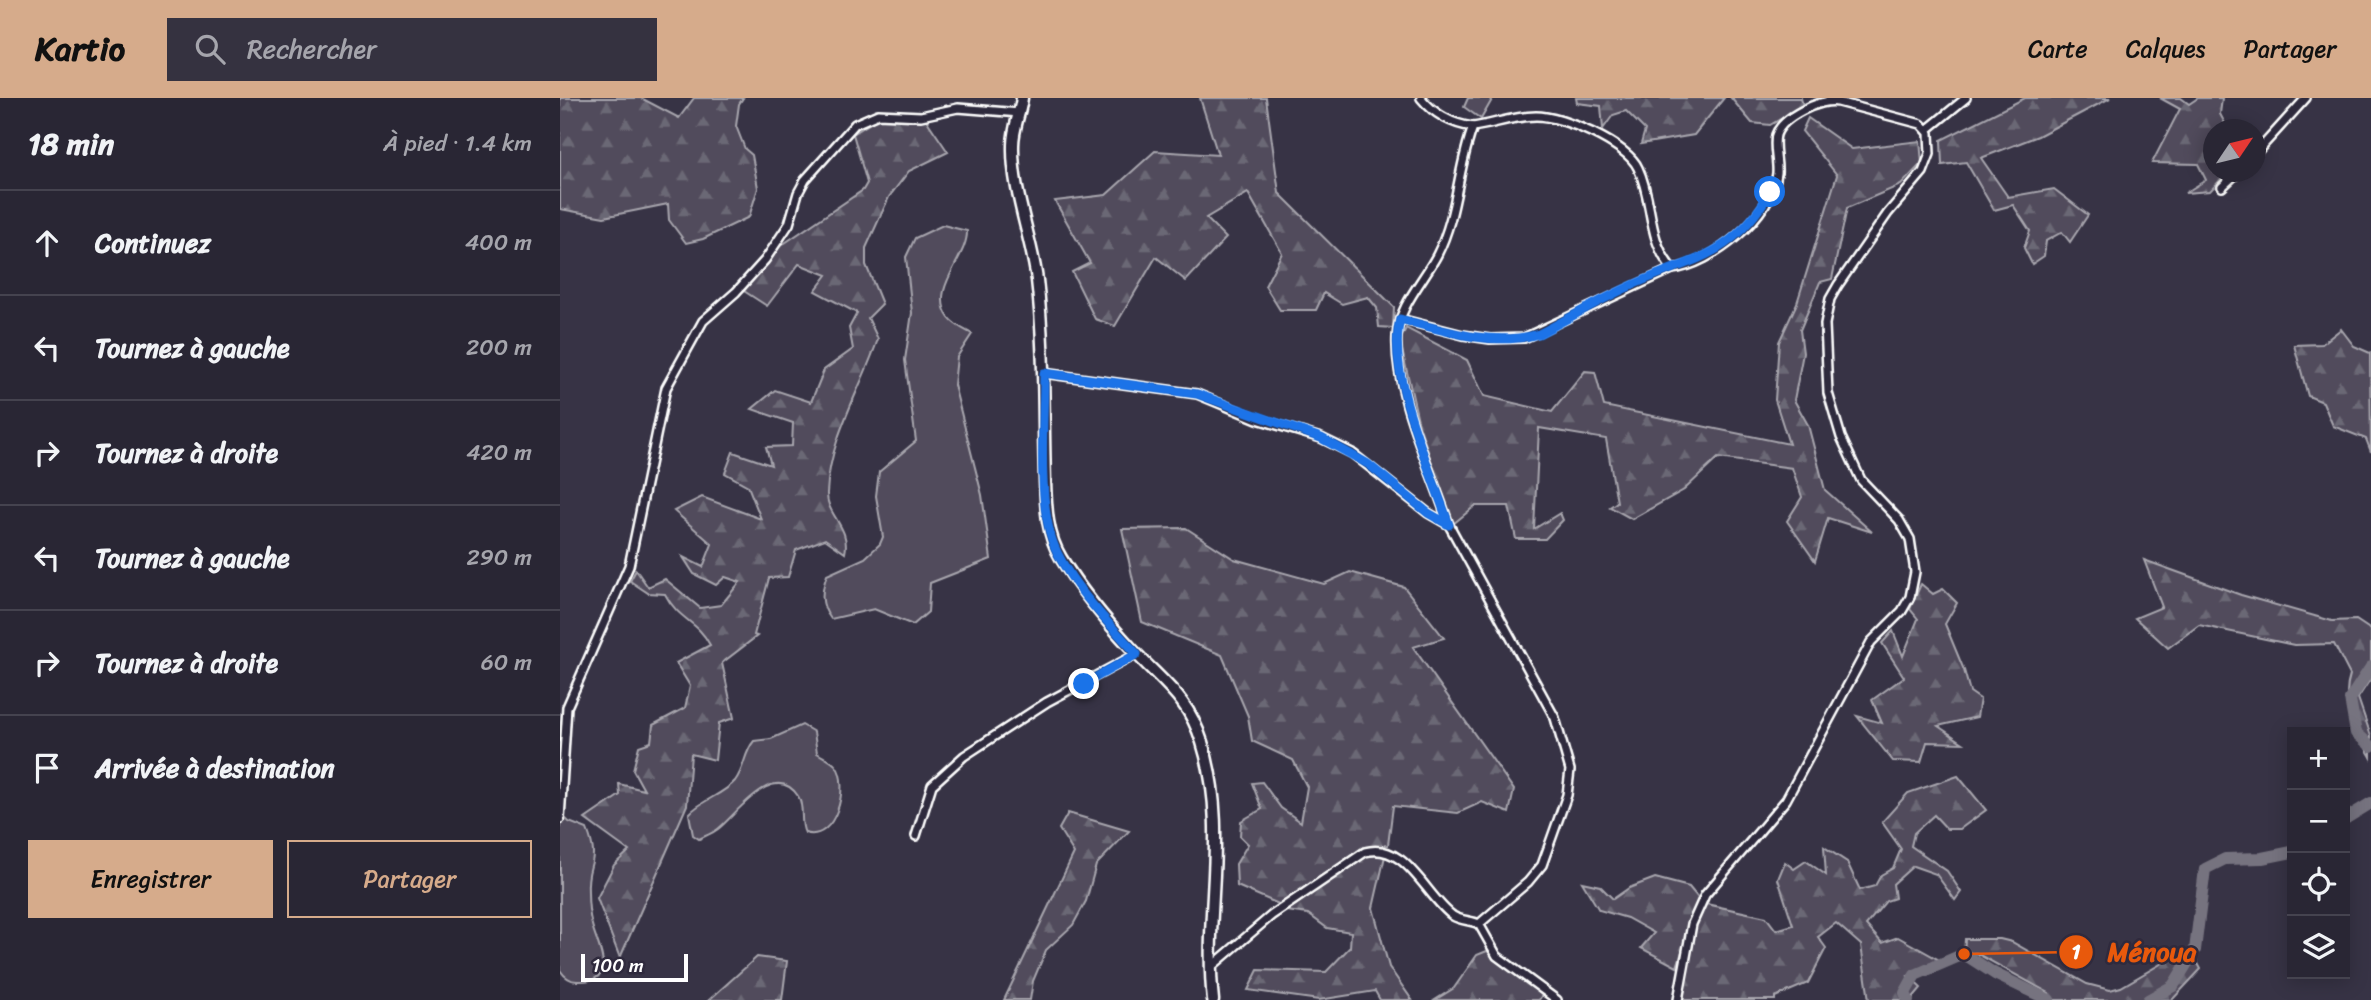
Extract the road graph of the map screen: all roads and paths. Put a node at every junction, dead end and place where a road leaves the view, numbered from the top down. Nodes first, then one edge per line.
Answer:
1 (1022, 98) edge
2 (1421, 98) edge
3 (1966, 98) edge
4 (2306, 98) edge
5 (1020, 113) junction
6 (1462, 126) junction
7 (1473, 127) junction
8 (1928, 129) junction
9 (1469, 138) junction
10 (2266, 142) edge
11 (2227, 182) edge
12 (2222, 187) dead end
13 (1672, 269) junction
14 (1400, 319) junction
15 (1044, 373) junction
16 (1449, 525) junction
17 (1137, 654) junction
18 (560, 819) edge
19 (916, 836) dead end
20 (1479, 924) junction
21 (1211, 967) junction
22 (1213, 1000) edge
23 (1558, 1000) edge
24 (1678, 1000) edge

1 - 5 street
2 - 6 street
3 - 8 street
4 - 10 street
5 - 15 street
5 - 18 street
6 - 7 street
6 - 9 street
7 - 9 street
7 - 13 street
8 - 13 street
8 - 24 street
9 - 14 street
11 - 12 street
13 - 14 street
14 - 16 street
15 - 16 street
15 - 17 street
16 - 20 street
17 - 19 street
17 - 21 street
20 - 21 street
20 - 23 street
21 - 22 street

